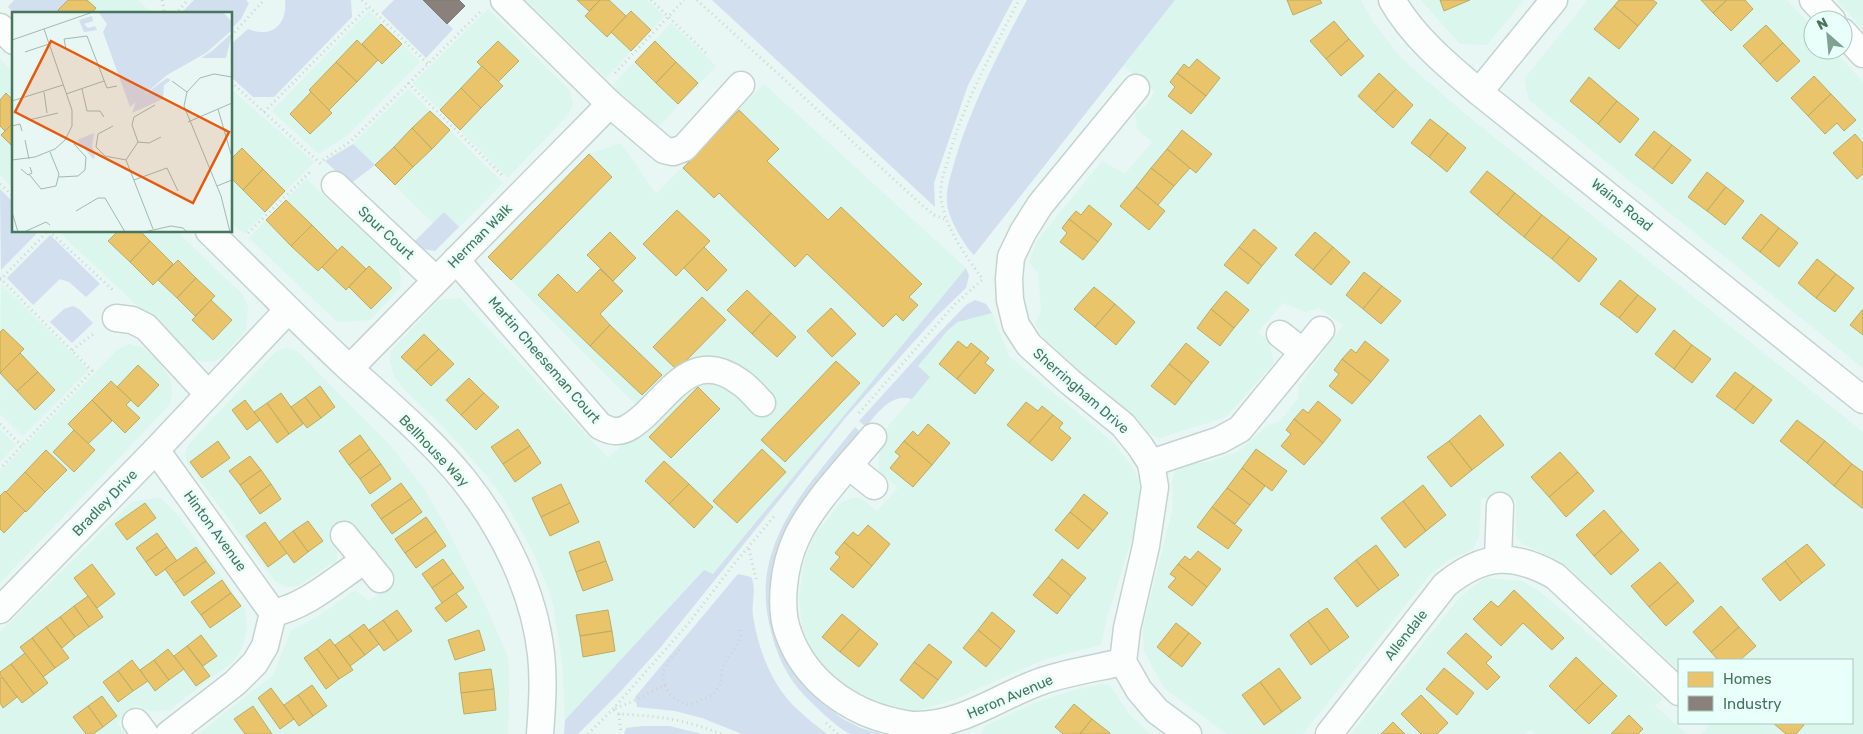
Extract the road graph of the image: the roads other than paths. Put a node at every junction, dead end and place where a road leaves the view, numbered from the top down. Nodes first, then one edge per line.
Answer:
1 (1392, 0) edge
2 (1554, 0) edge
3 (1813, 0) edge
4 (492, 5) edge
5 (1822, 10) edge
6 (0, 27) edge
7 (12, 39) edge
8 (1853, 43) edge
9 (1863, 54) edge
10 (741, 85) dead end
11 (1136, 88) dead end
12 (1479, 92) junction
13 (604, 98) junction
14 (335, 185) road end
15 (210, 232) edge
16 (456, 260) junction
17 (436, 280) junction
18 (288, 310) junction
19 (116, 318) road end
20 (1321, 330) dead end
21 (1280, 334) dead end
22 (1303, 352) junction
23 (350, 368) junction
24 (208, 394) junction
25 (1863, 400) edge
26 (762, 403) dead end
27 (874, 436) dead end
28 (156, 450) junction
29 (1151, 463) junction
30 (850, 466) junction
31 (874, 486) dead end
32 (1500, 506) dead end
33 (344, 535) dead end
34 (1498, 559) junction
35 (0, 610) edge
36 (274, 613) junction
37 (1123, 662) junction
38 (1678, 691) edge
39 (958, 727) edge
40 (169, 734) edge
41 (540, 734) edge
42 (1188, 734) edge
43 (1329, 734) edge

1 - 12 street, Wains Road
2 - 12 street
3 - 5 street
4 - 13 street
6 - 7 street
8 - 9 street
10 - 13 street
11 - 29 street, Sherringham Drive
12 - 25 street, Wains Road
13 - 16 street, Herman Walk
14 - 17 street, Spur Court
15 - 18 street, Bellhouse Way
16 - 17 street, Herman Walk
16 - 26 street, Martin Cheeseman Court
17 - 23 street, Herman Walk
18 - 23 street, Bellhouse Way
18 - 24 street, Bradley Drive
19 - 24 street
20 - 22 street
21 - 22 street
22 - 29 street
23 - 41 street, Bellhouse Way
24 - 28 street, Bradley Drive
27 - 30 street, Heron Avenue
28 - 35 street, Bradley Drive
28 - 36 street, Hinton Avenue
29 - 37 street, Sherringham Drive
30 - 31 street
30 - 39 street, Heron Avenue
32 - 34 street
33 - 36 street
34 - 38 street, Allendale
34 - 43 street, Allendale
36 - 40 street
37 - 39 street, Heron Avenue
37 - 42 street

